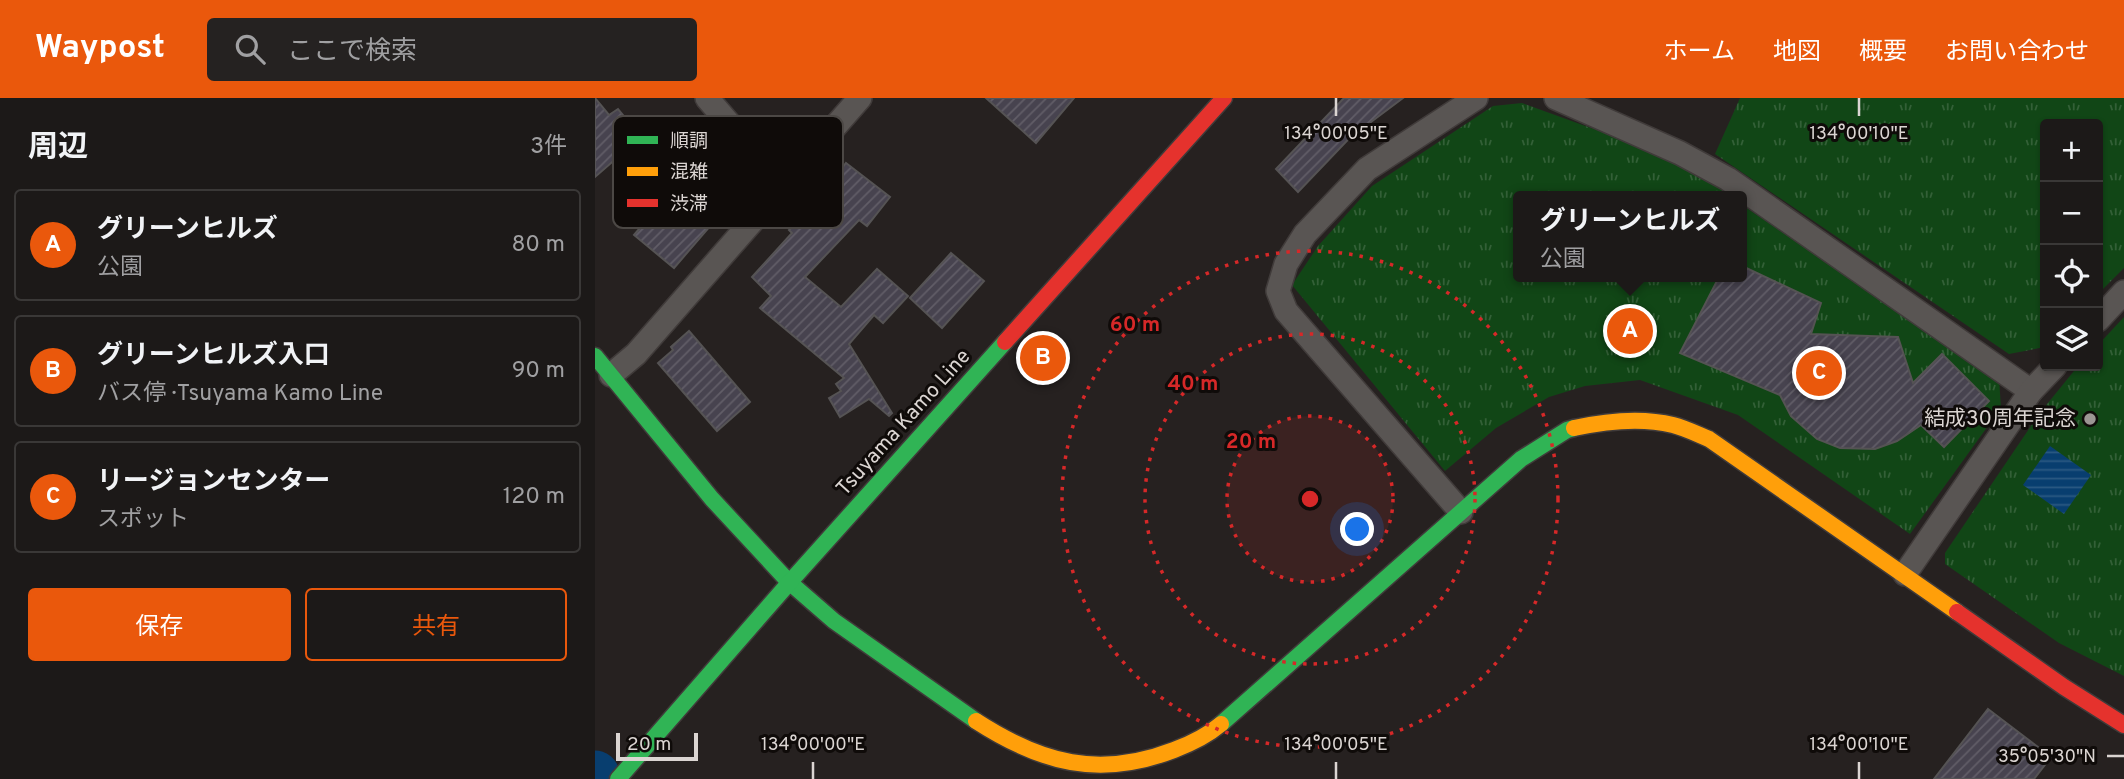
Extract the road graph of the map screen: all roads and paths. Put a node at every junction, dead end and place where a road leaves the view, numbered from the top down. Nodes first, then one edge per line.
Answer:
1 (707, 98) edge
2 (860, 98) edge
3 (1224, 98) edge
4 (1476, 98) edge
5 (1556, 98) edge
6 (723, 116) edge
7 (843, 117) edge
8 (1745, 191) edge
9 (1747, 192) edge
10 (745, 228) edge
11 (2124, 292) edge
12 (2103, 315) edge
13 (595, 356) edge
14 (2050, 371) edge
15 (611, 374) junction
16 (2031, 391) junction
17 (1461, 512) junction
18 (1905, 574) junction
19 (789, 583) junction
20 (2124, 725) edge
21 (618, 779) edge

1 - 6 street
2 - 7 street
3 - 19 street, Tsuyama Kamo Line
4 - 17 street
5 - 8 street
9 - 16 street
10 - 15 street
11 - 12 street
13 - 15 street
14 - 16 street
15 - 19 street
16 - 18 street
17 - 18 street
17 - 19 street
18 - 20 street
19 - 21 street, Tsuyama Kamo Line

